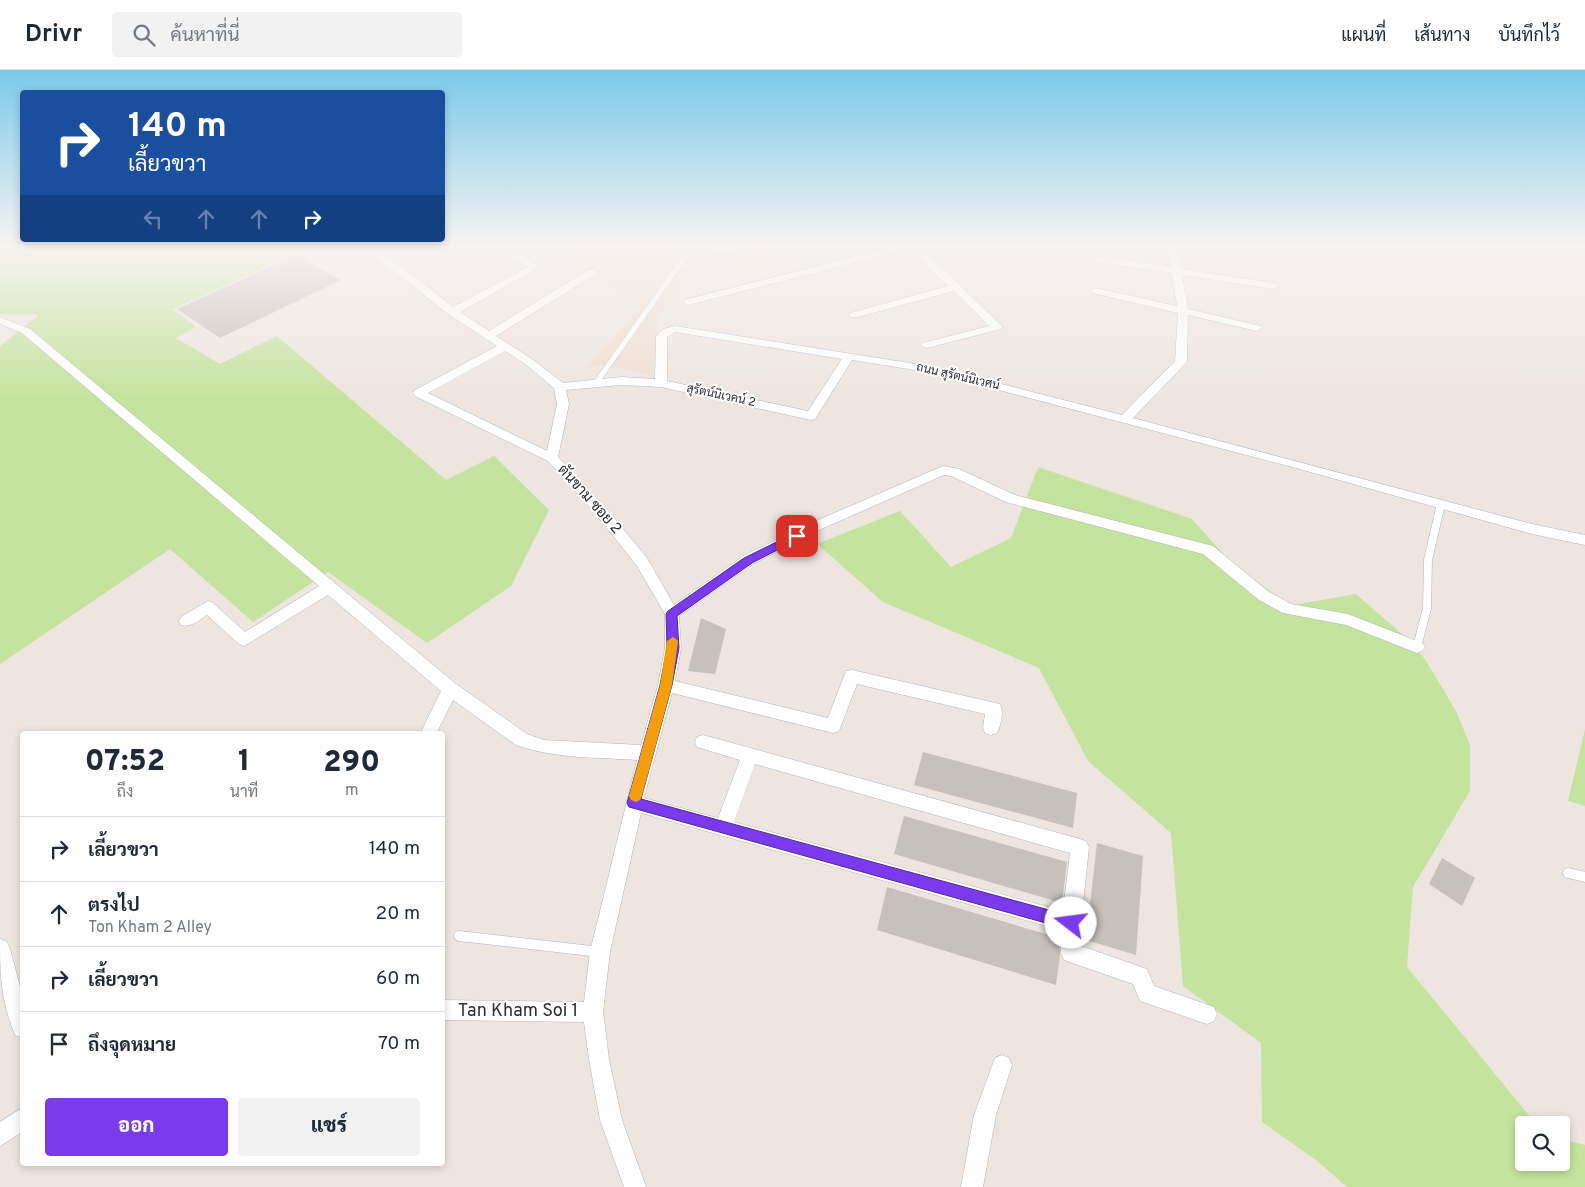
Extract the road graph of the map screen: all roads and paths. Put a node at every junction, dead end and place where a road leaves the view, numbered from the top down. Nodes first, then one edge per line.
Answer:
1 (432, 296) edge
2 (481, 296) edge
3 (553, 296) edge
4 (657, 296) edge
5 (711, 296) edge
6 (923, 296) edge
7 (965, 296) edge
8 (1119, 296) edge
9 (1181, 296) edge
10 (688, 302) dead end
11 (1183, 310) junction
12 (452, 312) junction
13 (854, 315) dead end
14 (0, 320) edge
15 (1257, 328) dead end
16 (490, 335) junction
17 (927, 345) dead end
18 (506, 346) junction
19 (849, 357) junction
20 (596, 383) junction
21 (661, 383) junction
22 (560, 388) junction
23 (1126, 419) junction
24 (552, 458) junction
25 (1441, 504) junction
26 (1585, 540) edge
27 (329, 587) junction
28 (672, 614) junction
29 (186, 622) dead end
30 (1417, 647) joint
31 (666, 685) junction
32 (450, 689) junction
33 (991, 728) dead end
34 (429, 731) edge
35 (703, 742) dead end
36 (647, 753) junction
37 (750, 754) junction
38 (634, 803) junction
39 (722, 827) junction
40 (1568, 873) dead end
41 (1585, 877) edge
42 (1071, 923) junction
43 (459, 936) dead end
44 (0, 949) edge
45 (600, 952) junction
46 (445, 1010) edge
47 (593, 1012) junction
48 (1207, 1014) dead end
49 (20, 1021) edge
50 (1002, 1065) dead end
51 (20, 1120) edge
52 (0, 1135) edge
53 (635, 1187) edge
54 (972, 1187) edge

1 - 12 street
2 - 12 street
3 - 16 street
4 - 20 lane
5 - 10 street
6 - 13 street
7 - 17 street
8 - 11 street
9 - 11 street
11 - 15 street
11 - 23 street
12 - 16 street
14 - 27 street
16 - 18 street
18 - 22 street
18 - 24 street
19 - 21 street, สุรัตน์นิเวคน์ 2
19 - 21 street, ถนน สุรัตน์นิเวศน์
19 - 23 street, ถนน สุรัตน์นิเวศน์
20 - 21 street, สุรัตน์นิเวคน์ 2
20 - 22 street, สุรัตน์นิเวคน์ 2
22 - 24 street, ตันขาม ซอย 2
23 - 25 street, ถนน สุรัตน์นิเวศน์
24 - 28 street, ตันขาม ซอย 2
25 - 26 street, ถนน สุรัตน์นิเวศน์
25 - 30 lane
27 - 29 street
27 - 32 street
28 - 30 street
28 - 31 street
31 - 33 street
31 - 36 street
32 - 34 street
32 - 36 street
35 - 37 street
36 - 38 street
37 - 39 street
37 - 42 street
38 - 39 street
38 - 45 street
39 - 42 street
40 - 41 lane
42 - 48 street
43 - 45 lane
44 - 49 street
45 - 47 street
46 - 47 street, Tan Kham Soi 1
47 - 53 street
50 - 54 street
51 - 52 street

